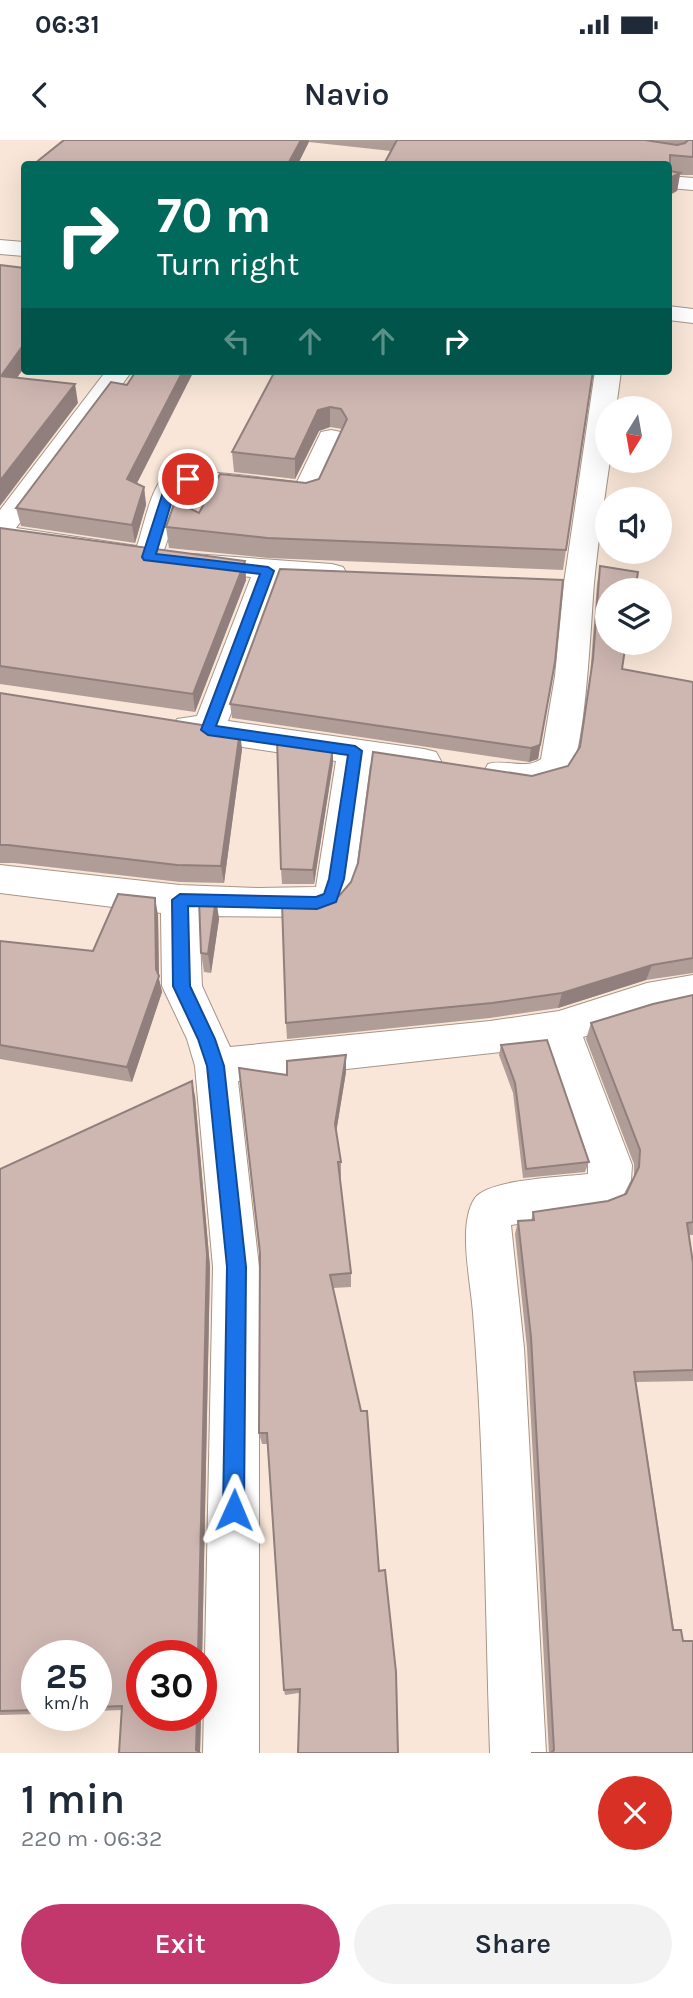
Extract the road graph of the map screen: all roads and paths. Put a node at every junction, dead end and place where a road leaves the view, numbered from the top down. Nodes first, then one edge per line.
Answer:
1 (672, 174) edge
2 (693, 184) edge
3 (0, 247) edge
4 (21, 249) edge
5 (672, 313) edge
6 (693, 316) edge
7 (116, 375) edge
8 (607, 375) edge
9 (331, 439) dead end
10 (0, 532) edge
11 (148, 557) junction
12 (268, 571) junction
13 (358, 575) edge
14 (158, 722) edge
15 (208, 730) junction
16 (355, 751) junction
17 (0, 879) edge
18 (180, 900) junction
19 (693, 991) edge
20 (559, 1028) junction
21 (216, 1066) junction
22 (231, 1753) edge
23 (518, 1753) edge

1 - 2 street
3 - 4 street
5 - 6 street
7 - 10 street
8 - 16 street
9 - 11 street
10 - 11 street
11 - 12 street
12 - 13 street
12 - 15 street
14 - 15 street
15 - 16 street
16 - 18 street
17 - 18 street
18 - 21 street
19 - 20 street
20 - 21 street
20 - 23 street
21 - 22 street

